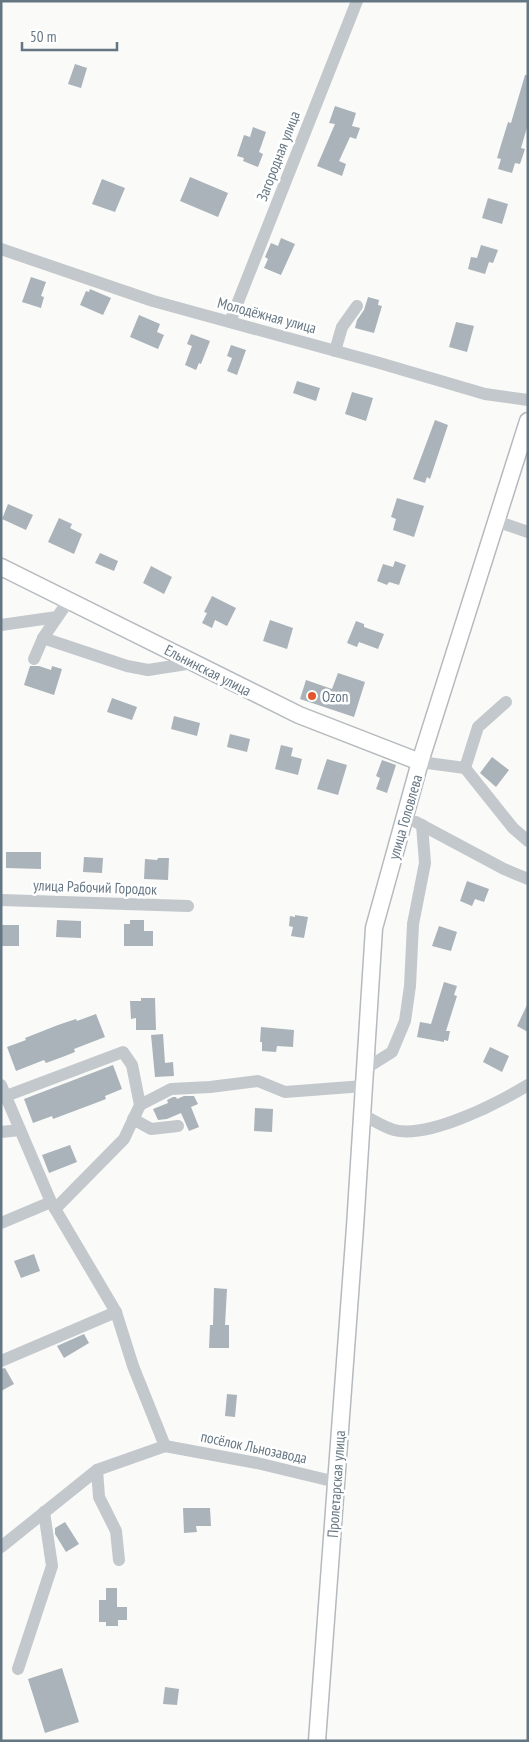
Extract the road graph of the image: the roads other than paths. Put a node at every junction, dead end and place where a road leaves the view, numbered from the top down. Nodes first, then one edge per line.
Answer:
1 (357, 1) edge
2 (1, 249) edge
3 (357, 306) dead end
4 (230, 322) junction
5 (335, 351) junction
6 (528, 400) edge
7 (528, 420) edge
8 (496, 521) junction
9 (528, 532) edge
10 (1, 567) edge
11 (69, 600) junction
12 (57, 617) junction
13 (1, 625) edge
14 (43, 638) junction
15 (34, 659) dead end
16 (193, 663) junction
17 (506, 702) dead end
18 (420, 762) junction
19 (465, 768) junction
20 (405, 816) junction
21 (422, 825) junction
22 (528, 841) edge
23 (528, 878) edge
24 (1, 900) edge
25 (188, 906) dead end
26 (365, 1069) junction
27 (528, 1085) edge
28 (364, 1086) junction
29 (4, 1090) edge
30 (140, 1105) junction
31 (362, 1115) junction
32 (133, 1119) junction
33 (178, 1126) dead end
34 (20, 1130) junction
35 (1, 1132) edge
36 (53, 1205) junction
37 (1, 1223) edge
38 (355, 1227) joint
39 (116, 1312) junction
40 (1, 1361) edge
41 (165, 1446) junction
42 (97, 1470) junction
43 (336, 1482) junction
44 (44, 1512) junction
45 (1, 1547) edge
46 (118, 1560) dead end
47 (18, 1669) dead end
48 (317, 1741) edge

1 - 4 street, Загородная улица
2 - 4 street, Молодёжная улица
3 - 5 street
4 - 5 street, Молодёжная улица
5 - 6 street, Молодёжная улица
7 - 8 main road, улица Головлева
8 - 9 street
8 - 18 main road, улица Головлева
10 - 11 main road, Ельнинская улица
11 - 12 street
11 - 16 main road, Ельнинская улица
12 - 13 street
12 - 14 street
14 - 15 street
14 - 16 street
16 - 18 main road, Ельнинская улица
17 - 19 street
18 - 19 street
18 - 20 main road, улица Головлева
19 - 22 street
20 - 21 street
20 - 26 main road, улица Головлева
21 - 23 street
21 - 26 street
24 - 25 street, улица Рабочий Городок
26 - 28 main road, улица Головлева
27 - 31 street
28 - 30 street
28 - 31 main road, улица Головлева
29 - 30 street
29 - 34 street
30 - 32 street
31 - 38 main road, улица Головлева
32 - 33 street
32 - 36 street
34 - 35 street
34 - 36 street
36 - 37 street
36 - 39 street
38 - 43 main road, Пролетарская улица
39 - 40 street
39 - 41 street
41 - 42 street, посёлок Льнозавода
41 - 43 street, посёлок Льнозавода
42 - 44 street, посёлок Льнозавода
42 - 46 street
43 - 48 main road, Пролетарская улица
44 - 45 street, посёлок Льнозавода
44 - 47 street

